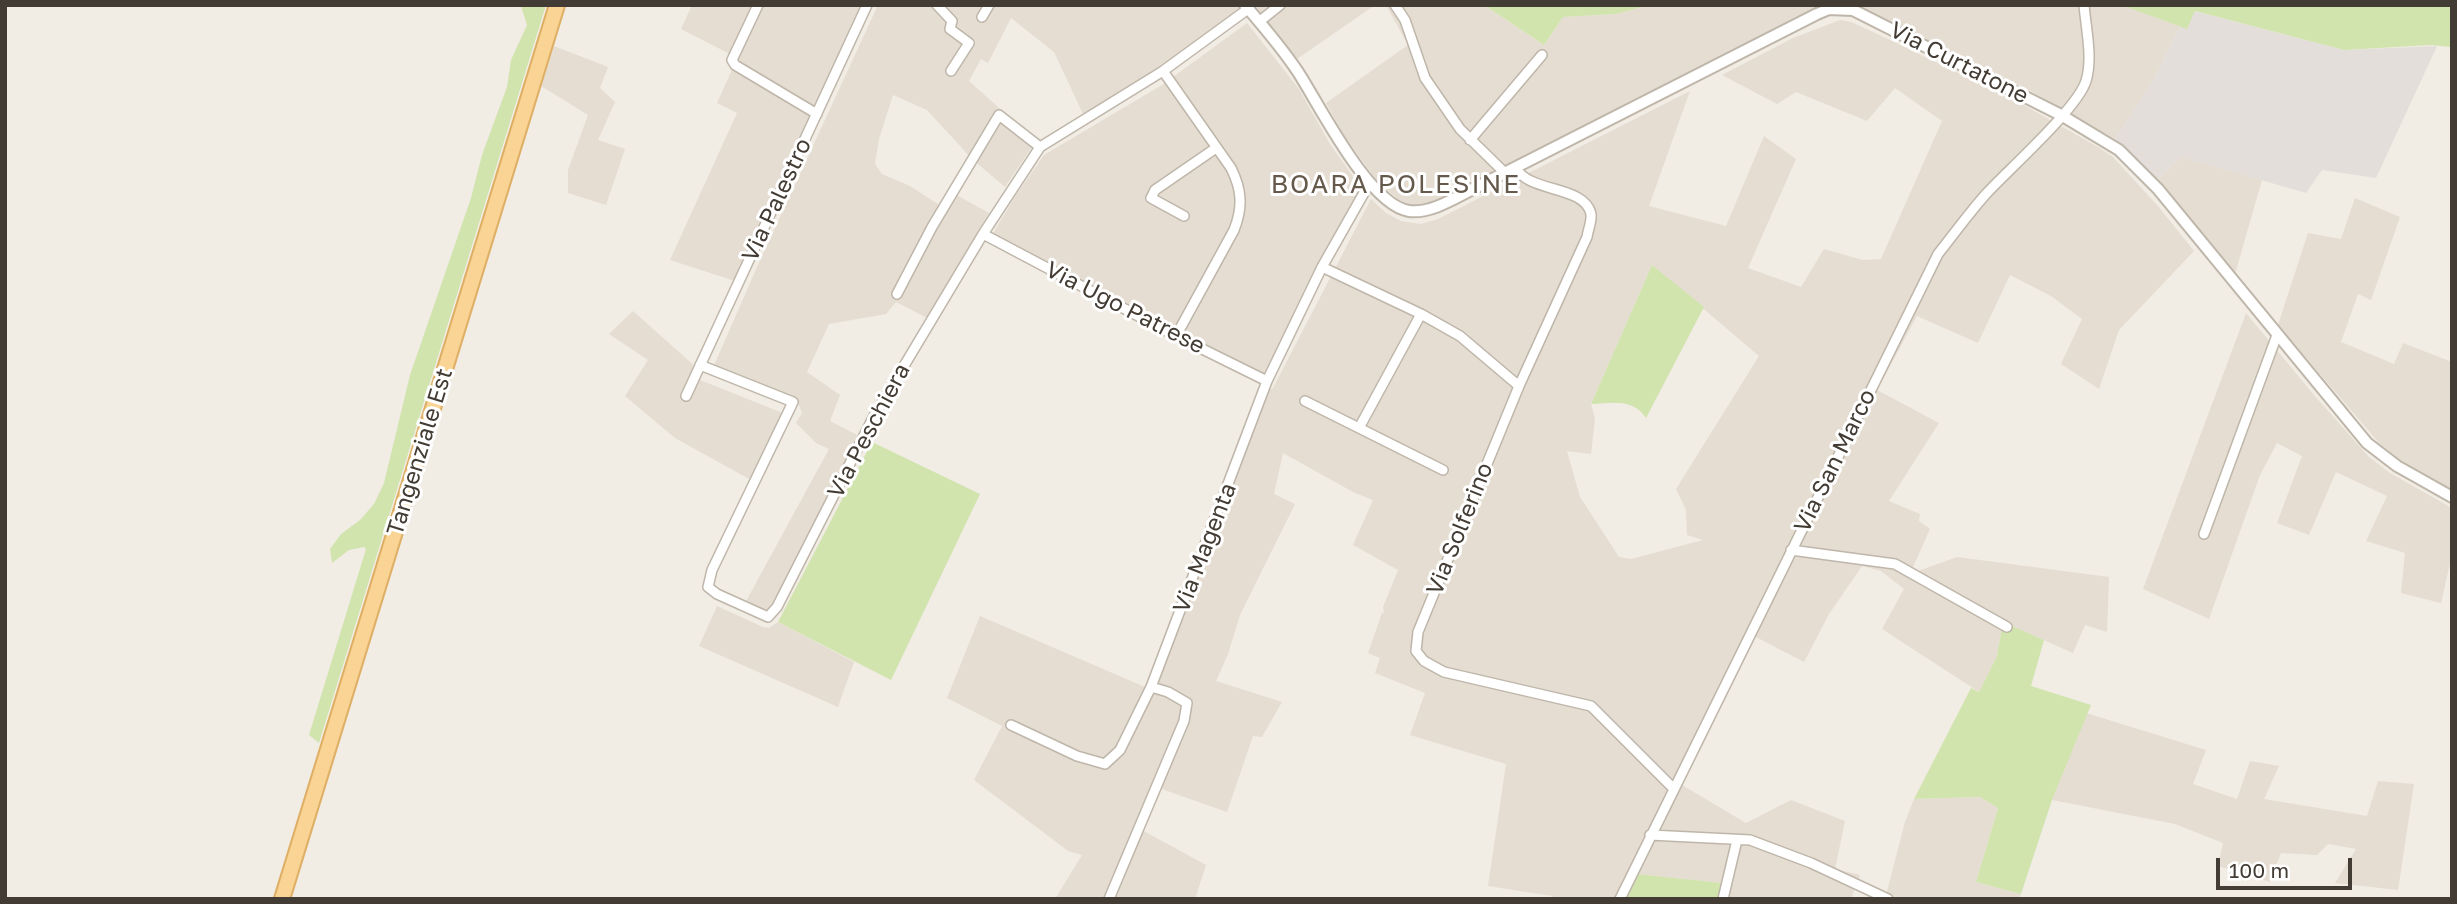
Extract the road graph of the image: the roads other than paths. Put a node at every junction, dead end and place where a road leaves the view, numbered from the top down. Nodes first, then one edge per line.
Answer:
1 (557, 5) edge
2 (758, 5) edge
3 (867, 5) edge
4 (937, 5) edge
5 (989, 5) edge
6 (1280, 5) edge
7 (1395, 5) edge
8 (2084, 5) edge
9 (1247, 7) edge
10 (982, 18) dead end
11 (1260, 21) junction
12 (1542, 55) dead end
13 (951, 71) dead end
14 (1163, 71) junction
15 (817, 114) junction
16 (2061, 115) junction
17 (1470, 140) junction
18 (1040, 147) junction
19 (1216, 148) junction
20 (1516, 168) junction
21 (1505, 173) junction
22 (1369, 184) junction
23 (1184, 216) dead end
24 (983, 234) junction
25 (1322, 267) junction
26 (897, 294) dead end
27 (1420, 314) junction
28 (2277, 335) junction
29 (1176, 336) junction
30 (700, 365) junction
31 (1267, 381) junction
32 (1519, 386) junction
33 (686, 396) dead end
34 (1305, 401) dead end
35 (1359, 428) junction
36 (1443, 470) dead end
37 (2452, 497) edge
38 (2204, 534) dead end
39 (1791, 550) junction
40 (2007, 626) dead end
41 (1151, 687) junction
42 (1011, 725) dead end
43 (1673, 788) junction
44 (1650, 835) junction
45 (1737, 840) junction
46 (282, 899) edge
47 (1109, 899) edge
48 (1620, 899) edge
49 (1723, 899) edge
50 (1888, 899) edge

1 - 46 main road, Tangenziale Est
2 - 15 street
3 - 15 street, Via Palestro
4 - 13 street
5 - 10 street
6 - 11 street
7 - 17 street
8 - 16 street, Via San Marco
9 - 11 street, Via Curtatone
9 - 14 street, Via Peschiera
11 - 22 street, Via Curtatone
12 - 17 street
14 - 18 street, Via Peschiera
14 - 19 street
15 - 30 street, Via Palestro
16 - 20 street, Via Curtatone
16 - 28 street, Via Curtatone
16 - 39 street, Via San Marco
17 - 21 street
18 - 24 street, Via Peschiera
18 - 26 street
19 - 23 street
19 - 29 street
20 - 21 street, Via Curtatone
20 - 32 street, Via Solferino
21 - 22 street, Via Curtatone
22 - 25 street, Via Magenta
24 - 29 street, Via Ugo Patrese
24 - 30 street, Via Peschiera
25 - 27 street
25 - 31 street, Via Magenta
27 - 32 street
27 - 35 street
28 - 37 street, Via Curtatone
28 - 38 street
29 - 31 street, Via Ugo Patrese
30 - 33 street, Via Palestro
31 - 41 street, Via Magenta
32 - 43 street, Via Solferino
34 - 35 street
35 - 36 street
39 - 40 street
39 - 43 street, Via San Marco
41 - 42 street, Via Magenta
41 - 47 street
43 - 44 street, Via San Marco
44 - 45 street
44 - 48 street, Via San Marco
45 - 49 street
45 - 50 street

